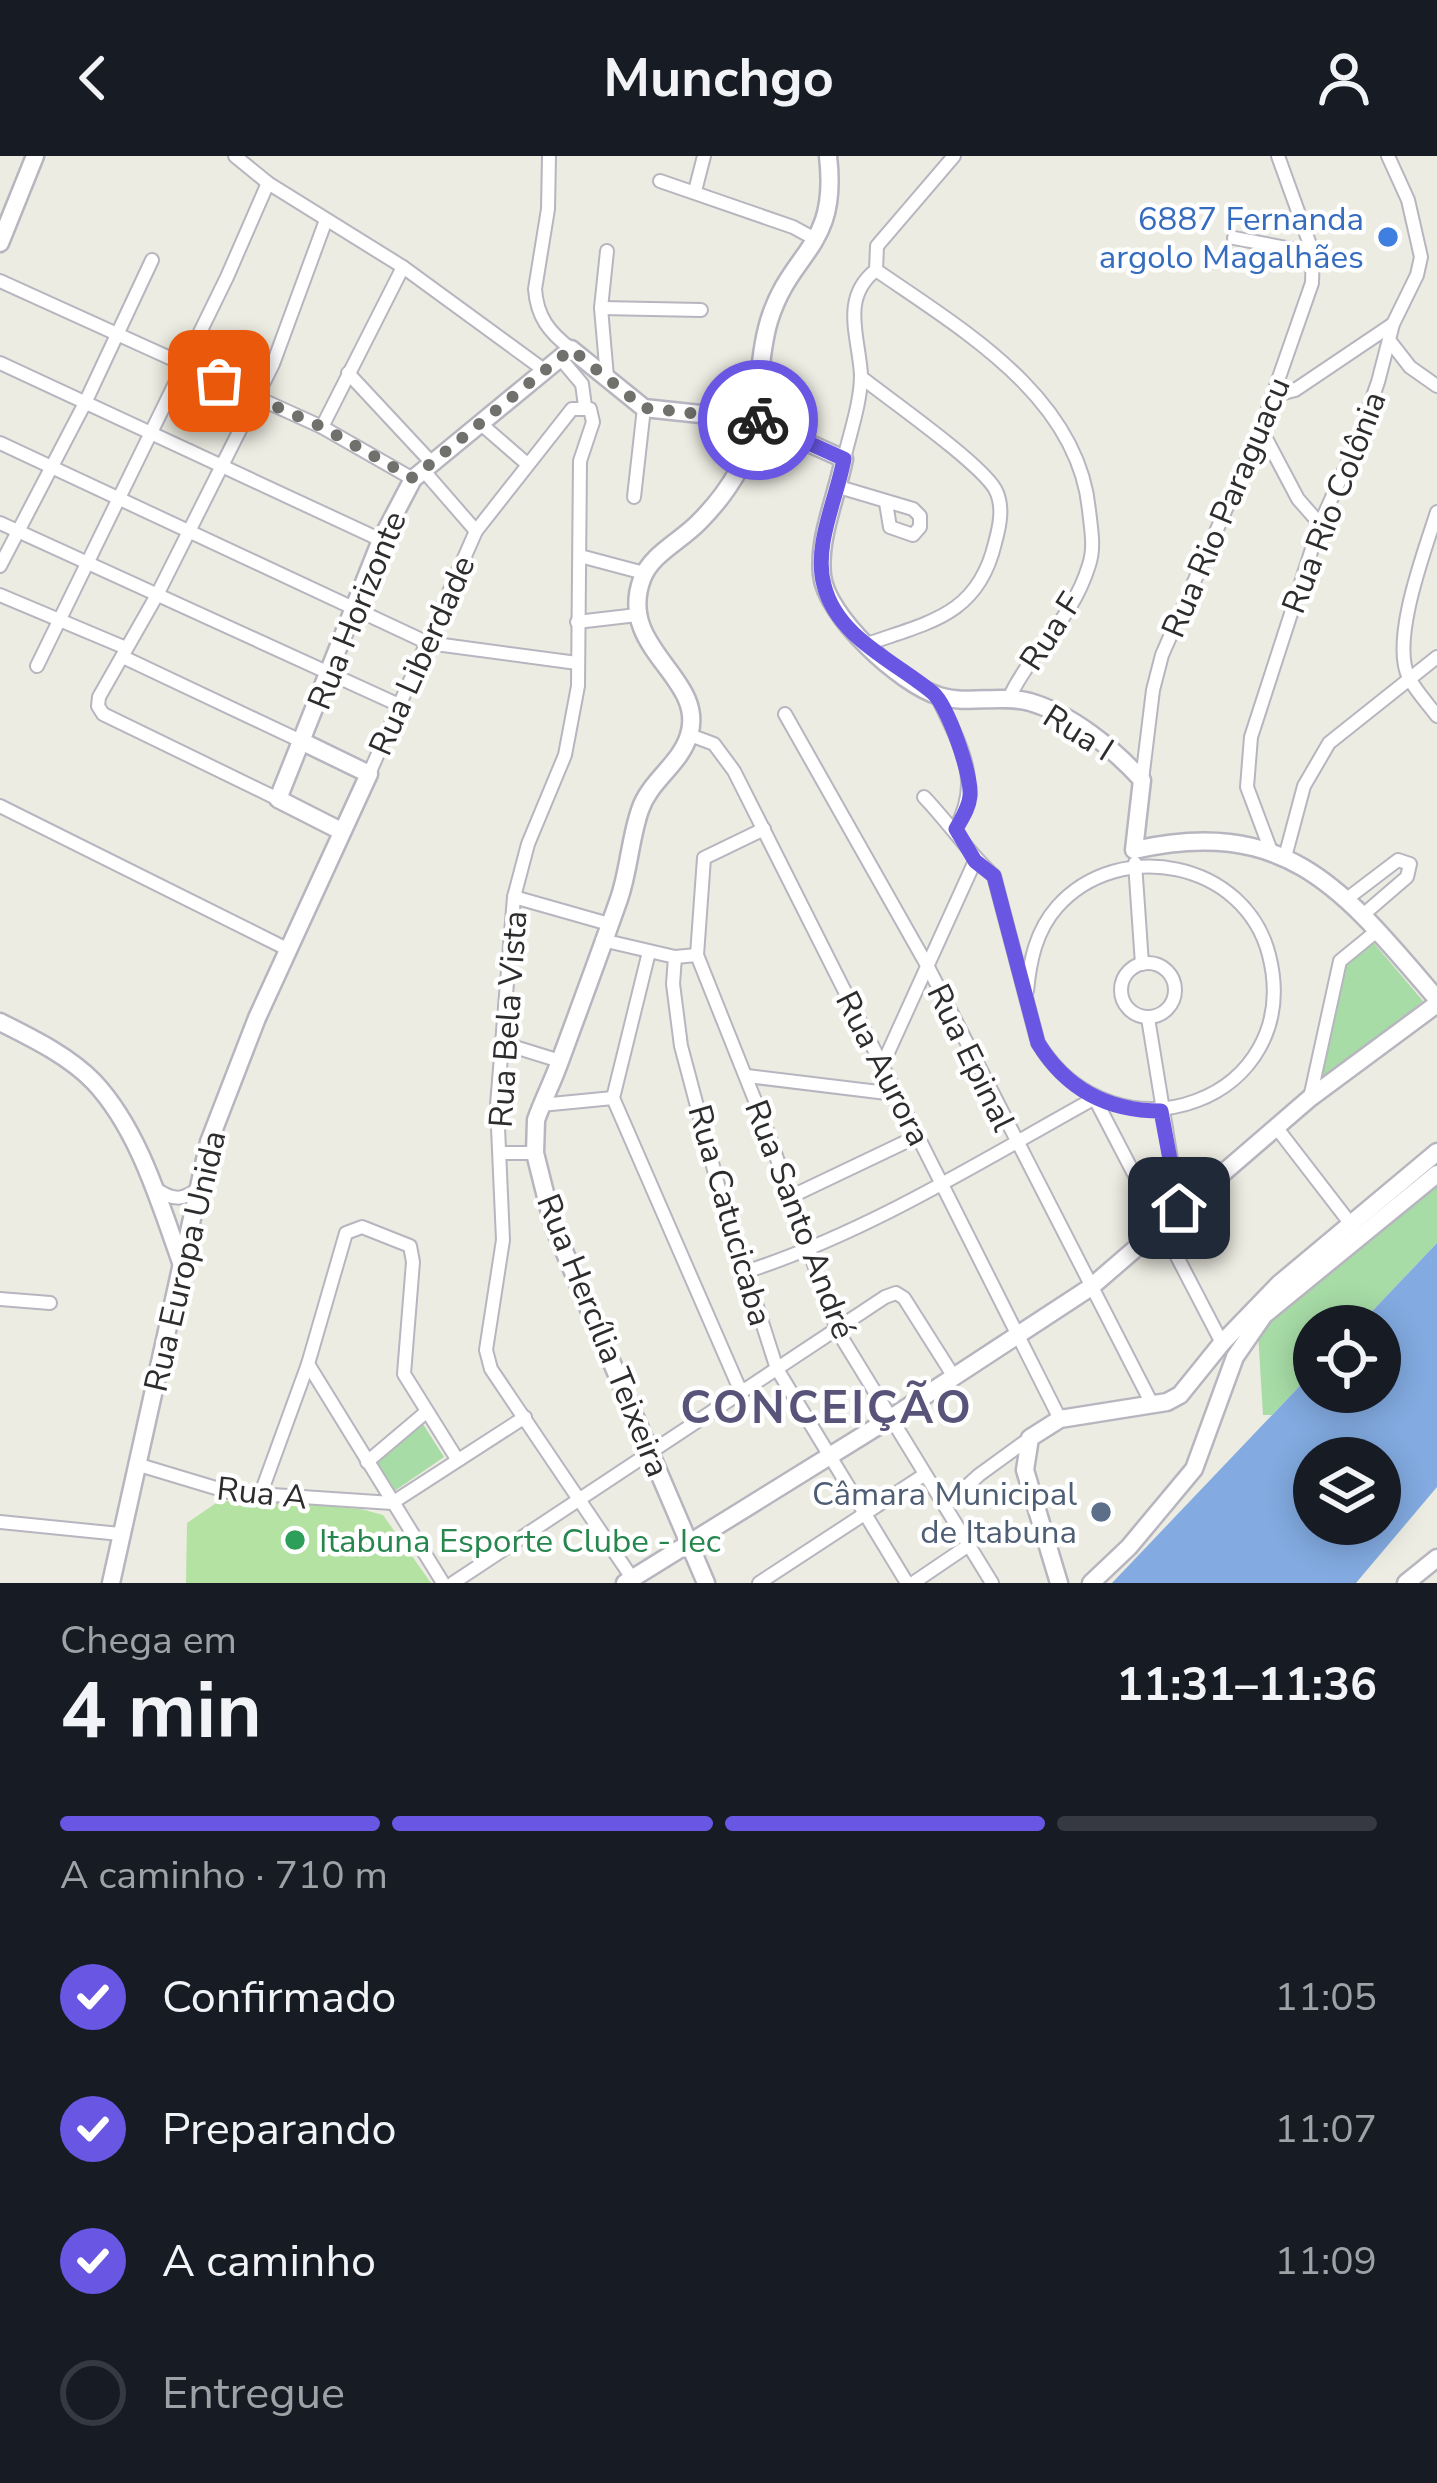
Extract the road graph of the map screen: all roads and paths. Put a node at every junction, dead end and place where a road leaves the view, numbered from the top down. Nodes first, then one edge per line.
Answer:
1 (34, 156) edge
2 (235, 156) edge
3 (549, 156) edge
4 (704, 156) edge
5 (828, 156) edge
6 (954, 156) edge
7 (1278, 156) edge
8 (1388, 156) edge
9 (661, 181) dead end
10 (268, 183) junction
11 (695, 191) junction
12 (8, 205) edge
13 (326, 220) junction
14 (1234, 238) dead end
15 (817, 240) junction
16 (0, 243) edge
17 (607, 250) dead end
18 (1313, 253) junction
19 (152, 260) dead end
20 (403, 267) junction
21 (876, 270) junction
22 (0, 280) edge
23 (601, 308) junction
24 (700, 310) dead end
25 (1393, 324) junction
26 (117, 333) junction
27 (1389, 340) junction
28 (566, 353) junction
29 (0, 363) edge
30 (185, 365) junction
31 (544, 370) junction
32 (349, 373) junction
33 (861, 377) junction
34 (608, 379) junction
35 (1437, 386) edge
36 (1272, 396) junction
37 (254, 398) junction
38 (85, 403) junction
39 (585, 406) junction
40 (644, 408) junction
41 (757, 420) junction
42 (481, 424) junction
43 (322, 427) junction
44 (1262, 429) junction
45 (151, 431) junction
46 (0, 443) edge
47 (844, 459) junction
48 (220, 463) junction
49 (526, 463) junction
50 (52, 465) junction
51 (422, 470) junction
52 (839, 487) junction
53 (119, 496) junction
54 (634, 497) dead end
55 (886, 503) dead end
56 (1437, 512) edge
57 (0, 524) edge
58 (1320, 524) junction
59 (187, 530) junction
60 (16, 531) junction
61 (476, 531) junction
62 (381, 540) junction
63 (580, 556) junction
64 (87, 560) junction
65 (0, 566) edge
66 (644, 573) junction
67 (157, 595) junction
68 (0, 596) edge
69 (354, 609) junction
70 (637, 615) junction
71 (58, 621) junction
72 (577, 622) junction
73 (428, 643) junction
74 (868, 644) junction
75 (124, 652) junction
76 (1437, 657) edge
77 (578, 663) junction
78 (38, 666) dead end
79 (327, 675) junction
80 (1408, 677) junction
81 (937, 696) junction
82 (1009, 698) junction
83 (399, 705) junction
84 (785, 714) dead end
85 (1437, 716) edge
86 (689, 735) junction
87 (303, 742) junction
88 (369, 773) junction
89 (1142, 780) junction
90 (924, 797) dead end
91 (278, 799) junction
92 (0, 806) edge
93 (956, 829) junction
94 (764, 830) junction
95 (341, 831) junction
96 (1278, 854) junction
97 (1135, 858) junction
98 (975, 861) junction
99 (514, 897) junction
100 (1348, 898) junction
101 (1364, 914) junction
102 (1378, 930) junction
103 (605, 932) junction
104 (287, 950) junction
105 (650, 952) junction
106 (697, 955) junction
107 (676, 957) junction
108 (1142, 964) junction
109 (928, 968) junction
110 (1027, 991) junction
111 (1437, 1001) edge
112 (1148, 1018) junction
113 (0, 1022) edge
114 (505, 1045) junction
115 (560, 1061) junction
116 (881, 1068) junction
117 (747, 1076) junction
118 (895, 1094) junction
119 (1310, 1097) junction
120 (613, 1098) junction
121 (1095, 1098) junction
122 (541, 1106) junction
123 (1161, 1111) junction
124 (1276, 1127) junction
125 (917, 1136) junction
126 (1014, 1143) junction
127 (1437, 1152) edge
128 (500, 1153) junction
129 (536, 1153) junction
130 (1437, 1174) edge
131 (942, 1183) junction
132 (200, 1186) junction
133 (153, 1187) junction
134 (790, 1197) junction
135 (1179, 1208) junction
136 (1350, 1222) junction
137 (1161, 1228) junction
138 (809, 1251) junction
139 (182, 1265) junction
140 (745, 1272) junction
141 (1091, 1287) junction
142 (0, 1299) edge
143 (50, 1304) dead end
144 (837, 1330) junction
145 (1017, 1336) junction
146 (1222, 1342) junction
147 (308, 1364) junction
148 (777, 1369) junction
149 (954, 1378) junction
150 (741, 1392) junction
151 (1152, 1404) junction
152 (425, 1413) junction
153 (525, 1417) junction
154 (891, 1418) junction
155 (1060, 1419) junction
156 (1030, 1438) junction
157 (652, 1450) junction
158 (827, 1457) junction
159 (457, 1459) junction
160 (368, 1462) junction
161 (136, 1464) junction
162 (924, 1475) junction
163 (261, 1493) junction
164 (579, 1498) junction
165 (392, 1503) junction
166 (945, 1506) junction
167 (864, 1517) junction
168 (0, 1522) edge
169 (121, 1534) junction
170 (688, 1544) junction
171 (969, 1545) junction
172 (1437, 1558) edge
173 (1057, 1576) edge
174 (1092, 1581) edge
175 (631, 1582) edge
176 (111, 1583) edge
177 (443, 1583) edge
178 (452, 1583) edge
179 (706, 1583) edge
180 (759, 1583) edge
181 (910, 1583) edge
182 (992, 1583) edge
183 (1406, 1583) edge

1 - 12 main road
2 - 10 street
3 - 28 street
4 - 11 street
5 - 15 main road
6 - 21 street
7 - 18 street, Rua Rio Paraguacu
8 - 25 street, Rua Rio Colônia
9 - 11 street
10 - 13 street
10 - 30 street
11 - 15 street
12 - 16 main road
13 - 20 street
13 - 37 street
14 - 18 street
15 - 41 main road
17 - 23 street
18 - 36 street, Rua Rio Paraguacu
19 - 26 street
20 - 31 street
20 - 32 street
21 - 33 street
21 - 82 street, Rua F
22 - 26 street
23 - 24 street
23 - 34 street
25 - 27 street, Rua Rio Colônia
25 - 36 street
26 - 30 street
26 - 38 street
27 - 35 street
27 - 58 street, Rua Rio Colônia
28 - 31 main road, Rua Horizonte
28 - 34 main road
28 - 39 street
29 - 38 street
30 - 37 street
30 - 45 street
31 - 42 main road, Rua Horizonte
32 - 43 street
32 - 51 street
33 - 47 street
33 - 74 street
34 - 40 main road
36 - 44 street, Rua Rio Paraguacu
37 - 43 street
37 - 48 street
38 - 45 street
38 - 50 street
39 - 49 street, Rua Liberdade
39 - 63 street, Rua Bela Vista
40 - 41 main road
40 - 54 street
41 - 47 main road
41 - 66 main road
42 - 49 street
42 - 51 main road, Rua Horizonte
43 - 51 street
44 - 58 street
44 - 89 street, Rua Rio Paraguacu
45 - 48 street
45 - 53 street
46 - 50 street
47 - 52 main road
48 - 59 street
48 - 62 street
49 - 61 street, Rua Liberdade
50 - 53 street
50 - 60 street
51 - 61 street
51 - 62 main road, Rua Horizonte
52 - 55 street
52 - 74 main road
53 - 59 street
53 - 64 street
56 - 80 street
57 - 60 street
58 - 96 street, Rua Rio Colônia
59 - 67 street
59 - 69 street
60 - 64 street
60 - 65 street
61 - 73 street, Rua Liberdade
62 - 69 main road, Rua Horizonte
63 - 66 street
63 - 72 street, Rua Bela Vista
64 - 67 street
64 - 71 street
66 - 70 main road
67 - 75 street
67 - 79 street
68 - 71 street
69 - 73 street
69 - 79 main road, Rua Horizonte
70 - 72 street
70 - 86 main road
71 - 75 street
71 - 78 street
72 - 77 street, Rua Bela Vista
73 - 77 street
73 - 83 street, Rua Liberdade
74 - 81 main road
75 - 87 street
75 - 91 street
76 - 80 street
77 - 99 street, Rua Bela Vista
79 - 83 street
79 - 87 main road, Rua Horizonte
80 - 85 street
80 - 96 street
81 - 82 main road, Rua F
81 - 93 street
82 - 89 main road, Rua I
83 - 88 street, Rua Liberdade
84 - 109 street, Rua Epinal
86 - 94 street, Rua Aurora
86 - 103 main road, Rua Hercília Teixeira
87 - 88 main road
87 - 91 main road, Rua Horizonte
88 - 95 main road, Rua Liberdade
89 - 97 main road, Rua Rio Paraguacu
90 - 93 street
91 - 95 main road
92 - 104 street
93 - 98 street
94 - 106 street, Rua Santo André
94 - 116 street, Rua Aurora
95 - 104 main road, Rua Liberdade
96 - 97 main road
96 - 100 main road
97 - 108 street
97 - 110 street
97 - 123 street
98 - 109 street
98 - 110 street
99 - 103 street
99 - 114 street, Rua Bela Vista
100 - 101 main road
100 - 101 street
101 - 102 main road
102 - 111 main road
102 - 119 street
103 - 105 street
103 - 115 main road, Rua Hercília Teixeira
104 - 132 main road, Rua Europa Unida
105 - 107 street
105 - 120 street
106 - 107 street
106 - 117 street, Rua Santo André
107 - 140 street, Rua Catucicaba
108 - 112 street
108 - 112 street
109 - 116 street
109 - 126 street, Rua Epinal
110 - 121 street
111 - 119 main road
112 - 123 street
113 - 133 main road
114 - 115 street
114 - 128 street, Rua Bela Vista
115 - 122 main road, Rua Hercília Teixeira
116 - 118 street, Rua Aurora
117 - 118 street
117 - 134 street, Rua Santo André
118 - 125 street, Rua Aurora
119 - 124 main road
120 - 122 street
120 - 150 street
121 - 123 street
121 - 126 street
121 - 137 street
122 - 129 main road, Rua Hercília Teixeira
123 - 135 street
124 - 135 main road
124 - 136 street
125 - 131 street, Rua Aurora
125 - 134 street
126 - 131 street
126 - 141 street, Rua Epinal
127 - 136 main road
128 - 129 street
128 - 153 street, Rua Bela Vista
129 - 157 main road, Rua Hercília Teixeira
130 - 174 main road
131 - 138 street
131 - 145 street, Rua Aurora
132 - 133 street
132 - 139 main road, Rua Europa Unida
133 - 139 main road
134 - 138 street, Rua Santo André
135 - 137 main road
136 - 146 main road
137 - 141 main road
137 - 146 street
138 - 140 street
138 - 144 street, Rua Santo André
139 - 161 main road, Rua Europa Unida
140 - 148 street, Rua Catucicaba
141 - 145 main road
141 - 151 street, Rua Epinal
142 - 143 street
144 - 148 street
144 - 149 street
144 - 154 street, Rua Santo André
145 - 149 main road
145 - 155 street, Rua Aurora
146 - 151 main road
147 - 152 street
147 - 160 street
147 - 163 street
148 - 150 street
148 - 158 street, Rua Catucicaba
149 - 154 main road
150 - 157 street
151 - 155 main road
152 - 159 street
152 - 160 street
153 - 159 street
153 - 164 street, Rua Bela Vista
154 - 158 main road
154 - 162 street, Rua Santo André
155 - 156 main road
156 - 166 street
156 - 173 main road
157 - 164 street
157 - 170 main road, Rua Hercília Teixeira
158 - 167 street, Rua Catucicaba
158 - 170 main road
159 - 165 street
160 - 165 street
161 - 163 street, Rua A
161 - 169 main road, Rua Europa Unida
162 - 166 street, Rua Santo André
162 - 167 street
163 - 165 street, Rua A
164 - 175 street, Rua Bela Vista
164 - 178 street
165 - 177 street
166 - 171 street, Rua Santo André
167 - 180 street
167 - 181 street, Rua Catucicaba
168 - 169 street
169 - 176 main road, Rua Europa Unida
170 - 175 main road
170 - 179 main road, Rua Hercília Teixeira
171 - 181 street
171 - 182 street, Rua Santo André
172 - 183 main road
173 - 174 main road

